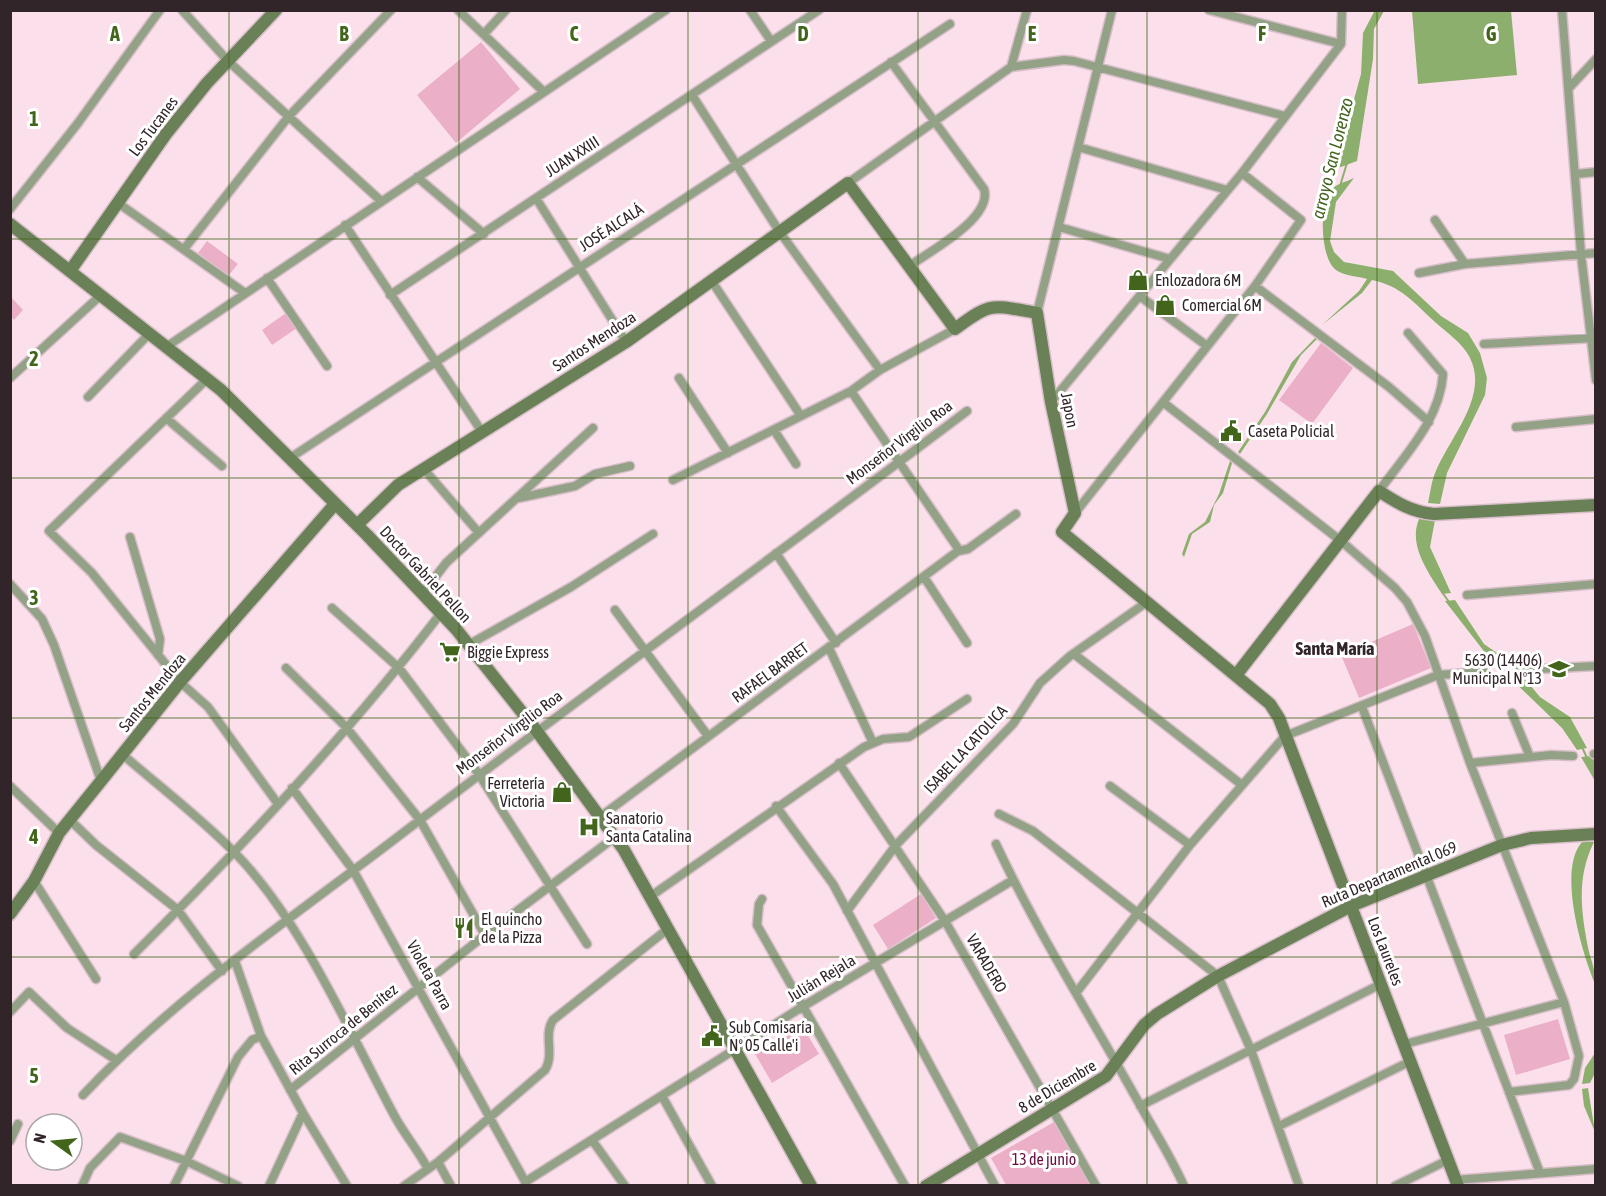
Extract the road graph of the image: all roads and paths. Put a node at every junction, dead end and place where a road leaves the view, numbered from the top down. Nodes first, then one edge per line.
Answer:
1 (160, 10) edge
2 (182, 10) edge
3 (276, 10) edge
4 (391, 10) edge
5 (458, 10) edge
6 (506, 10) edge
7 (666, 10) edge
8 (750, 10) edge
9 (819, 10) edge
10 (1026, 10) edge
11 (1112, 10) edge
12 (1209, 10) edge
13 (1342, 10) edge
14 (1562, 10) edge
15 (950, 24) dead end
16 (484, 33) junction
17 (771, 42) junction
18 (1341, 44) junction
19 (1596, 59) edge
20 (228, 61) junction
21 (891, 62) junction
22 (1011, 67) junction
23 (1096, 68) junction
24 (1569, 88) junction
25 (544, 92) junction
26 (692, 95) junction
27 (289, 116) junction
28 (1285, 116) junction
29 (935, 123) junction
30 (1078, 147) junction
31 (735, 165) junction
32 (1596, 172) edge
33 (1242, 173) junction
34 (1576, 174) junction
35 (417, 177) junction
36 (848, 183) junction
37 (1227, 190) junction
38 (536, 198) junction
39 (381, 201) junction
40 (118, 203) junction
41 (10, 209) edge
42 (1435, 220) dead end
43 (10, 224) edge
44 (345, 225) junction
45 (1059, 227) junction
46 (779, 231) junction
47 (484, 234) junction
48 (184, 249) junction
49 (1596, 253) edge
50 (1581, 254) junction
51 (1170, 259) junction
52 (1465, 264) junction
53 (579, 265) junction
54 (909, 267) junction
55 (70, 271) junction
56 (1419, 273) dead end
57 (267, 278) junction
58 (711, 280) junction
59 (1255, 286) junction
60 (244, 293) junction
61 (101, 295) junction
62 (390, 295) junction
63 (1141, 297) junction
64 (1036, 313) junction
65 (955, 329) junction
66 (1408, 333) dead end
67 (149, 334) junction
68 (1594, 339) edge
69 (626, 342) junction
70 (1484, 344) dead end
71 (1207, 346) junction
72 (166, 347) junction
73 (435, 363) junction
74 (327, 366) dead end
75 (880, 370) junction
76 (10, 378) edge
77 (679, 378) dead end
78 (207, 379) junction
79 (1596, 380) edge
80 (851, 391) junction
81 (88, 397) dead end
82 (1052, 402) junction
83 (1164, 403) junction
84 (967, 411) dead end
85 (801, 416) junction
86 (166, 418) junction
87 (1596, 419) edge
88 (1429, 422) junction
89 (1516, 427) dead end
90 (593, 428) dead end
91 (774, 430) junction
92 (482, 432) junction
93 (728, 453) junction
94 (290, 458) junction
95 (898, 463) junction
96 (796, 464) dead end
97 (222, 466) dead end
98 (630, 466) dead end
99 (423, 468) junction
100 (674, 480) dead end
101 (1379, 491) junction
102 (515, 499) junction
103 (336, 504) junction
104 (1596, 505) edge
105 (1075, 513) junction
106 (1016, 514) dead end
107 (357, 525) junction
108 (479, 533) junction
109 (653, 534) dead end
110 (130, 537) dead end
111 (1341, 541) junction
112 (958, 552) junction
113 (776, 553) junction
114 (924, 577) junction
115 (10, 584) edge
116 (1596, 584) edge
117 (423, 593) junction
118 (1467, 595) dead end
119 (1147, 602) junction
120 (332, 608) dead end
121 (615, 610) dead end
122 (441, 613) junction
123 (967, 643) dead end
124 (468, 645) junction
125 (833, 645) junction
126 (646, 650) junction
127 (1074, 654) junction
128 (159, 655) junction
129 (1596, 666) edge
130 (286, 668) dead end
131 (399, 668) junction
132 (1519, 670) dead end
133 (1484, 672) dead end
134 (1237, 674) junction
135 (1438, 675) junction
136 (180, 682) junction
137 (967, 699) dead end
138 (1362, 707) junction
139 (1512, 713) dead end
140 (346, 727) junction
141 (536, 730) junction
142 (708, 736) junction
143 (1285, 736) junction
144 (873, 743) junction
145 (122, 754) junction
146 (1573, 756) dead end
147 (1530, 757) junction
148 (838, 763) junction
149 (1470, 763) junction
150 (478, 773) junction
151 (101, 781) junction
152 (1242, 784) junction
153 (10, 786) edge
154 (1110, 786) dead end
155 (292, 788) junction
156 (279, 804) junction
157 (776, 806) junction
158 (999, 814) dead end
159 (600, 817) junction
160 (70, 820) junction
161 (420, 820) junction
162 (59, 833) junction
163 (1589, 834) edge
164 (615, 837) junction
165 (996, 844) dead end
166 (1502, 844) junction
167 (896, 845) junction
168 (1190, 845) junction
169 (235, 854) junction
170 (353, 870) junction
171 (1426, 875) junction
172 (1013, 880) junction
173 (34, 881) junction
174 (552, 886) junction
175 (651, 896) junction
176 (762, 899) dead end
177 (13, 906) edge
178 (1351, 906) junction
179 (178, 910) junction
180 (847, 911) junction
181 (1138, 913) junction
182 (287, 921) junction
183 (945, 921) junction
184 (669, 928) junction
185 (485, 935) junction
186 (587, 944) dead end
187 (134, 954) dead end
188 (235, 961) junction
189 (876, 962) junction
190 (222, 971) junction
191 (1218, 976) junction
192 (96, 979) dead end
193 (1381, 984) junction
194 (420, 986) junction
195 (1076, 993) junction
196 (1564, 1002) junction
197 (802, 1007) junction
198 (10, 1012) edge
199 (1482, 1022) junction
200 (261, 1036) junction
201 (355, 1038) junction
202 (1405, 1044) junction
203 (736, 1049) junction
204 (1251, 1050) junction
205 (116, 1060) junction
206 (1412, 1061) junction
207 (1118, 1063) junction
208 (290, 1090) junction
209 (1509, 1092) junction
210 (83, 1095) dead end
211 (662, 1096) junction
212 (1140, 1106) junction
213 (1052, 1107) junction
214 (303, 1113) junction
215 (491, 1116) junction
216 (18, 1124) dead end
217 (1279, 1126) junction
218 (592, 1140) junction
219 (10, 1141) edge
220 (979, 1154) junction
221 (1448, 1160) junction
222 (186, 1161) junction
223 (438, 1162) junction
224 (428, 1169) junction
225 (1594, 1169) edge
226 (1540, 1173) junction
227 (707, 1183) edge
228 (1457, 1183) edge
229 (527, 1184) edge
230 (82, 1185) edge
231 (174, 1185) edge
232 (238, 1185) edge
233 (269, 1185) edge
234 (347, 1185) edge
235 (404, 1185) edge
236 (451, 1185) edge
237 (625, 1185) edge
238 (811, 1185) edge
239 (905, 1185) edge
240 (926, 1185) edge
241 (995, 1185) edge
242 (1096, 1185) edge
243 (1184, 1185) edge
244 (1299, 1185) edge
245 (1395, 1185) edge

1 - 41 street
2 - 20 street
3 - 20 street, Los Tucanes
4 - 27 street
5 - 16 street
6 - 16 street
7 - 25 street
8 - 17 street
9 - 17 street, JUAN XXIII
10 - 22 street
11 - 23 street
12 - 18 street
13 - 18 street
14 - 24 street
15 - 21 street, JOSÉ ALCALÁ
16 - 25 street
17 - 26 street, JUAN XXIII
18 - 28 street
19 - 24 street
20 - 27 street
20 - 40 street, Los Tucanes
21 - 29 street
21 - 31 street, JOSÉ ALCALÁ
22 - 23 street
22 - 29 street
23 - 28 street
23 - 30 street
24 - 34 street
25 - 35 street
26 - 31 street
26 - 38 street, JUAN XXIII
27 - 39 street
27 - 48 street
28 - 33 street
29 - 36 street
29 - 54 street
30 - 37 street
30 - 45 street
31 - 46 street
31 - 53 street, JOSÉ ALCALÁ
32 - 34 street
33 - 37 street
33 - 59 street
34 - 50 street
35 - 39 street
35 - 47 street
36 - 46 street, Santos Mendoza
36 - 54 street
37 - 51 street
38 - 47 street, JUAN XXIII
38 - 53 street
39 - 44 street
40 - 48 street
40 - 55 street, Los Tucanes
42 - 52 street
43 - 55 street, Doctor Gabriel Pellon
44 - 57 street
44 - 62 street
45 - 51 street
45 - 64 street
46 - 58 street, Santos Mendoza
46 - 75 street
47 - 62 street, JUAN XXIII
48 - 60 street
49 - 50 street
50 - 52 street
50 - 68 street
51 - 63 street
52 - 56 street
53 - 69 street
53 - 73 street, JOSÉ ALCALÁ
54 - 65 street
55 - 61 street, Doctor Gabriel Pellon
57 - 60 street
57 - 74 street
58 - 69 street, Santos Mendoza
58 - 85 street
59 - 71 street
59 - 88 street
60 - 72 street
61 - 67 street, Doctor Gabriel Pellon
61 - 76 street
62 - 73 street
63 - 71 street
63 - 82 street
64 - 65 street
64 - 82 street, Japon
65 - 75 street
66 - 88 street
67 - 72 street, Doctor Gabriel Pellon
67 - 81 street
68 - 70 street
68 - 79 street
69 - 92 street, Santos Mendoza
71 - 83 street
72 - 78 street, Doctor Gabriel Pellon
73 - 92 street
73 - 94 street, JOSÉ ALCALÁ
75 - 80 street
77 - 93 street
78 - 86 street
78 - 94 street, Doctor Gabriel Pellon
80 - 85 street
80 - 95 street
82 - 105 street, Japon
83 - 105 street
83 - 111 street
84 - 95 street, Monseñor Virgilio Roa
85 - 91 street
86 - 97 street
86 - 128 street
87 - 89 street
88 - 101 street
90 - 102 street
91 - 93 street
91 - 96 street
92 - 99 street, Santos Mendoza
93 - 100 street
94 - 103 street, Doctor Gabriel Pellon
95 - 112 street
95 - 113 street, Monseñor Virgilio Roa
98 - 102 street
99 - 107 street, Santos Mendoza
99 - 108 street
101 - 104 street
101 - 111 street
102 - 108 street
103 - 107 street, Doctor Gabriel Pellon
103 - 136 street, Santos Mendoza
105 - 119 street, Los Laureles
106 - 112 street, RAFAEL BARRET
107 - 117 street, Doctor Gabriel Pellon
108 - 117 street
109 - 124 street
110 - 128 street
111 - 134 street
111 - 135 street
112 - 114 street, RAFAEL BARRET
113 - 125 street
113 - 126 street, Monseñor Virgilio Roa
114 - 123 street
114 - 125 street, RAFAEL BARRET
115 - 151 street
116 - 118 street
117 - 122 street, Doctor Gabriel Pellon
119 - 127 street, ISABEL LA CATOLICA
119 - 134 street, Los Laureles
120 - 131 street
121 - 126 street
122 - 124 street, Doctor Gabriel Pellon
122 - 131 street
124 - 141 street, Doctor Gabriel Pellon
125 - 142 street, RAFAEL BARRET
125 - 144 street
126 - 141 street, Monseñor Virgilio Roa
126 - 142 street
127 - 152 street
127 - 167 street, ISABEL LA CATOLICA
128 - 136 street
129 - 132 street
130 - 140 street
131 - 140 street
131 - 150 street
133 - 135 street
134 - 143 street, Los Laureles
135 - 138 street
135 - 149 street
136 - 145 street, Santos Mendoza
136 - 156 street
137 - 144 street
138 - 143 street
138 - 171 street
139 - 147 street
140 - 155 street
140 - 161 street
141 - 150 street, Monseñor Virgilio Roa
141 - 159 street, Doctor Gabriel Pellon
142 - 159 street, RAFAEL BARRET
143 - 152 street
143 - 178 street, Los Laureles
144 - 148 street
145 - 151 street, Santos Mendoza
145 - 169 street
146 - 147 street
147 - 149 street
148 - 157 street
148 - 167 street, VARADERO
149 - 166 street
150 - 161 street, Monseñor Virgilio Roa
150 - 174 street
151 - 160 street, Santos Mendoza
152 - 168 street
153 - 162 street
154 - 168 street
155 - 156 street
155 - 170 street, Violeta Parra
156 - 169 street
157 - 175 street
157 - 180 street
158 - 181 street
159 - 164 street, Doctor Gabriel Pellon
160 - 162 street, Santos Mendoza
160 - 179 street
161 - 170 street, Monseñor Virgilio Roa
161 - 185 street
162 - 173 street, Santos Mendoza
163 - 166 street, Ruta Departamental 069
164 - 174 street, Rita Surroca de Benítez
164 - 175 street, Doctor Gabriel Pellon
165 - 172 street
166 - 171 street, Ruta Departamental 069
166 - 196 street
167 - 180 street, ISABEL LA CATOLICA
167 - 183 street, VARADERO
168 - 181 street
169 - 179 street
169 - 182 street
170 - 182 street, Monseñor Virgilio Roa
170 - 194 street, Violeta Parra
171 - 178 street, Ruta Departamental 069
171 - 199 street
172 - 183 street, Julián Rejala
172 - 195 street
173 - 177 street, Santos Mendoza
173 - 192 street
174 - 185 street, Rita Surroca de Benítez
174 - 186 street
175 - 184 street, Doctor Gabriel Pellon
176 - 197 street
178 - 191 street, Ruta Departamental 069
178 - 193 street, Los Laureles
179 - 187 street
179 - 190 street
180 - 189 street
181 - 191 street
181 - 195 street
182 - 188 street, Monseñor Virgilio Roa
182 - 201 street
183 - 189 street, Julián Rejala
183 - 213 street, VARADERO
184 - 203 street, Doctor Gabriel Pellon
184 - 215 street
185 - 194 street, Rita Surroca de Benítez
188 - 190 street, Monseñor Virgilio Roa
188 - 200 street
189 - 197 street, Julián Rejala
189 - 220 street
190 - 205 street, Monseñor Virgilio Roa
191 - 204 street
191 - 207 street, 8 de Diciembre
193 - 202 street, Los Laureles
193 - 204 street
194 - 201 street, Rita Surroca de Benítez
194 - 215 street, Violeta Parra
195 - 207 street
196 - 199 street
196 - 209 street
197 - 203 street, Julián Rejala
197 - 239 street
198 - 205 street
199 - 202 street
199 - 209 street
200 - 208 street
200 - 222 street
201 - 208 street, Rita Surroca de Benítez
201 - 224 street
202 - 206 street, Los Laureles
203 - 211 street, Julián Rejala
203 - 238 street, Doctor Gabriel Pellon
204 - 212 street
204 - 217 street
205 - 210 street, Monseñor Virgilio Roa
206 - 217 street
206 - 221 street, Los Laureles
207 - 212 street
207 - 213 street, 8 de Diciembre
208 - 214 street
209 - 226 street
211 - 218 street, Julián Rejala
211 - 227 street
212 - 243 street
213 - 220 street, 8 de Diciembre
213 - 242 street, VARADERO
214 - 233 street
214 - 234 street
215 - 223 street
215 - 229 street, Violeta Parra
216 - 219 street
217 - 244 street
218 - 229 street, Julián Rejala
218 - 237 street
220 - 240 street, 8 de Diciembre
220 - 241 street
221 - 228 street, Los Laureles
221 - 245 street
222 - 230 street
222 - 231 street
222 - 232 street
223 - 224 street
223 - 236 street
224 - 235 street
225 - 226 street
226 - 228 street

